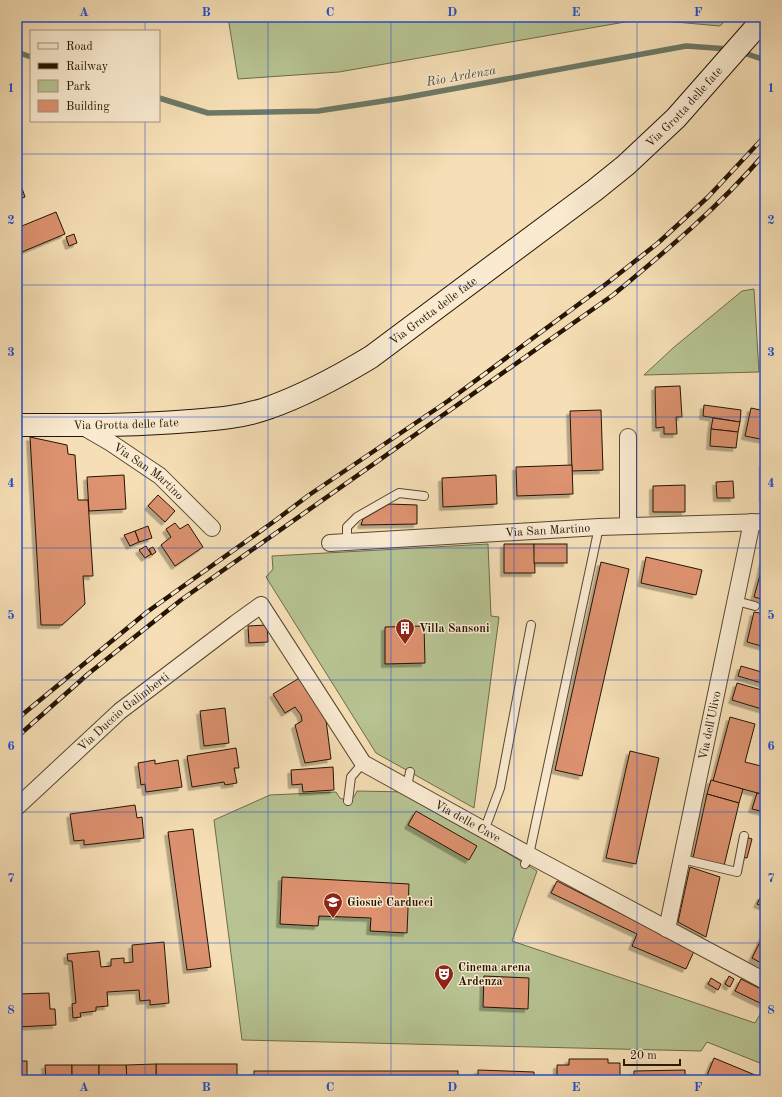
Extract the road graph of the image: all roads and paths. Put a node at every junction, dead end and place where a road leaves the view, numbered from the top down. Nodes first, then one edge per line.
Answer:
1 (765, 17) edge
2 (17, 425) edge
3 (78, 425) junction
4 (628, 437) dead end
5 (424, 496) dead end
6 (759, 522) edge
7 (628, 526) junction
8 (599, 527) junction
9 (212, 528) dead end
10 (347, 542) junction
11 (330, 543) dead end
12 (736, 601) junction
13 (756, 606) dead end
14 (236, 623) joint
15 (531, 625) dead end
16 (363, 763) junction
17 (348, 800) dead end
18 (17, 807) edge
19 (484, 831) junction
20 (744, 836) dead end
21 (527, 859) junction
22 (682, 859) junction
23 (667, 929) junction
24 (765, 981) edge

1 - 3 street, Via Grotta delle fate
2 - 3 street, Via Grotta delle fate
3 - 9 street, Via San Martino
4 - 7 street
5 - 10 lane
6 - 7 street, Via San Martino
6 - 12 street, Via dell'Ulivo
7 - 8 street, Via San Martino
8 - 10 street, Via San Martino
8 - 21 lane
10 - 11 street, Via San Martino
12 - 13 lane
12 - 22 street, Via dell'Ulivo
14 - 16 street, Via delle Cave
14 - 18 street, Via Duccio Galimberti
15 - 19 lane
16 - 17 lane
16 - 19 street, Via delle Cave
19 - 21 street, Via delle Cave
20 - 22 lane
21 - 23 street, Via delle Cave
22 - 23 street, Via dell'Ulivo
23 - 24 street, Via delle Cave

